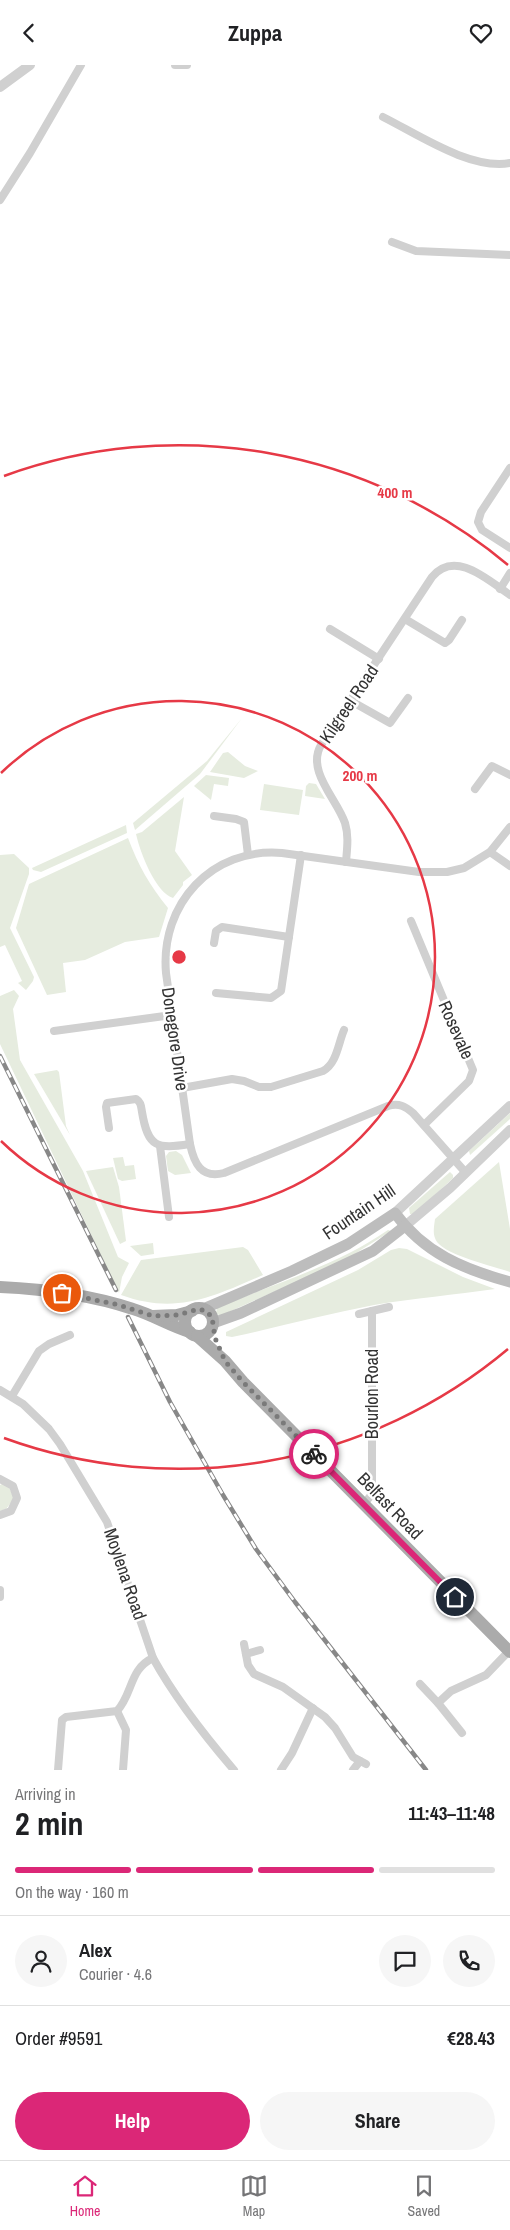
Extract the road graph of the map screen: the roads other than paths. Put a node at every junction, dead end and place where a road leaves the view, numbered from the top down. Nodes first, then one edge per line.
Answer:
1 (30, 65) edge
2 (81, 65) edge
3 (175, 65) edge
4 (187, 65) edge
5 (0, 87) edge
6 (383, 117) dead end
7 (510, 163) edge
8 (0, 201) edge
9 (392, 242) dead end
10 (510, 255) edge
11 (510, 468) edge
12 (510, 548) edge
13 (510, 573) edge
14 (500, 589) junction
15 (510, 595) edge
16 (405, 619) junction
17 (462, 620) dead end
18 (330, 629) dead end
19 (379, 659) junction
20 (408, 698) dead end
21 (351, 701) junction
22 (510, 775) edge
23 (475, 789) dead end
24 (214, 816) dead end
25 (510, 827) edge
26 (490, 852) junction
27 (248, 855) junction
28 (301, 855) junction
29 (346, 862) junction
30 (510, 866) edge
31 (411, 921) dead end
32 (289, 937) junction
33 (214, 943) dead end
34 (216, 993) dead end
35 (172, 1015) junction
36 (344, 1030) dead end
37 (54, 1031) dead end
38 (182, 1088) junction
39 (510, 1106) edge
40 (424, 1125) junction
41 (109, 1128) dead end
42 (510, 1130) edge
43 (190, 1143) junction
44 (160, 1146) junction
45 (454, 1159) junction
46 (466, 1173) junction
47 (395, 1213) junction
48 (169, 1217) dead end
49 (405, 1226) junction
50 (510, 1282) edge
51 (0, 1287) edge
52 (389, 1307) dead end
53 (197, 1310) junction
54 (372, 1311) junction
55 (359, 1314) dead end
56 (153, 1316) junction
57 (212, 1325) junction
58 (193, 1334) junction
59 (70, 1335) dead end
60 (225, 1361) junction
61 (0, 1390) edge
62 (12, 1396) junction
63 (0, 1479) edge
64 (364, 1504) junction
65 (0, 1515) edge
66 (0, 1590) edge
67 (0, 1597) edge
68 (244, 1644) dead end
69 (260, 1650) dead end
70 (510, 1652) edge
71 (246, 1654) junction
72 (153, 1658) junction
73 (420, 1684) dead end
74 (438, 1703) junction
75 (312, 1708) junction
76 (118, 1711) junction
77 (462, 1733) dead end
78 (58, 1770) edge
79 (123, 1770) edge
80 (234, 1770) edge
81 (281, 1770) edge
82 (353, 1770) edge

1 - 5 street
2 - 8 street
3 - 4 street
6 - 7 street
9 - 10 street
11 - 12 street
13 - 14 street
14 - 15 street, Kilgreel Road
14 - 16 street, Kilgreel Road
16 - 17 street
16 - 19 street, Kilgreel Road
18 - 19 street, Kilgreel Road
19 - 21 street, Kilgreel Road
20 - 21 street
21 - 29 street, Kilgreel Road
22 - 23 street
24 - 27 street
25 - 26 street, Donegore Drive
26 - 29 street, Donegore Drive
26 - 30 street
27 - 28 street, Donegore Drive
27 - 35 street, Donegore Drive
28 - 29 street, Donegore Drive
28 - 32 street
31 - 40 street, Rosevale
32 - 33 street
32 - 34 street
35 - 37 street
35 - 38 street, Donegore Drive
36 - 38 street
38 - 43 street, Donegore Drive
39 - 45 street, Fountain Hill
40 - 43 street, Donegore Drive
40 - 45 street, Donegore Drive
41 - 44 street
42 - 46 street, Fountain Hill
43 - 44 street
44 - 48 street
45 - 46 street, Donegore Drive
45 - 47 street, Fountain Hill
46 - 49 street, Fountain Hill
47 - 49 main road
47 - 53 main road, Fountain Hill
49 - 50 main road
49 - 57 main road, Fountain Hill
51 - 56 main road
52 - 54 street
53 - 56 main road
53 - 57 main road
53 - 58 main road
54 - 55 street
54 - 64 street, Bourlon Road
56 - 58 main road
57 - 58 main road
57 - 60 main road, Belfast Road
58 - 60 main road, Belfast Road
59 - 62 street
60 - 64 main road, Belfast Road
61 - 62 street, Moylena Road
62 - 72 street, Moylena Road
63 - 65 street
64 - 70 main road, Belfast Road
66 - 67 street
68 - 71 street
69 - 71 street
70 - 74 street
71 - 75 street
72 - 76 street
72 - 80 street, Moylena Road
73 - 74 street
74 - 77 street
75 - 81 street
75 - 82 street
76 - 78 street
76 - 79 street

